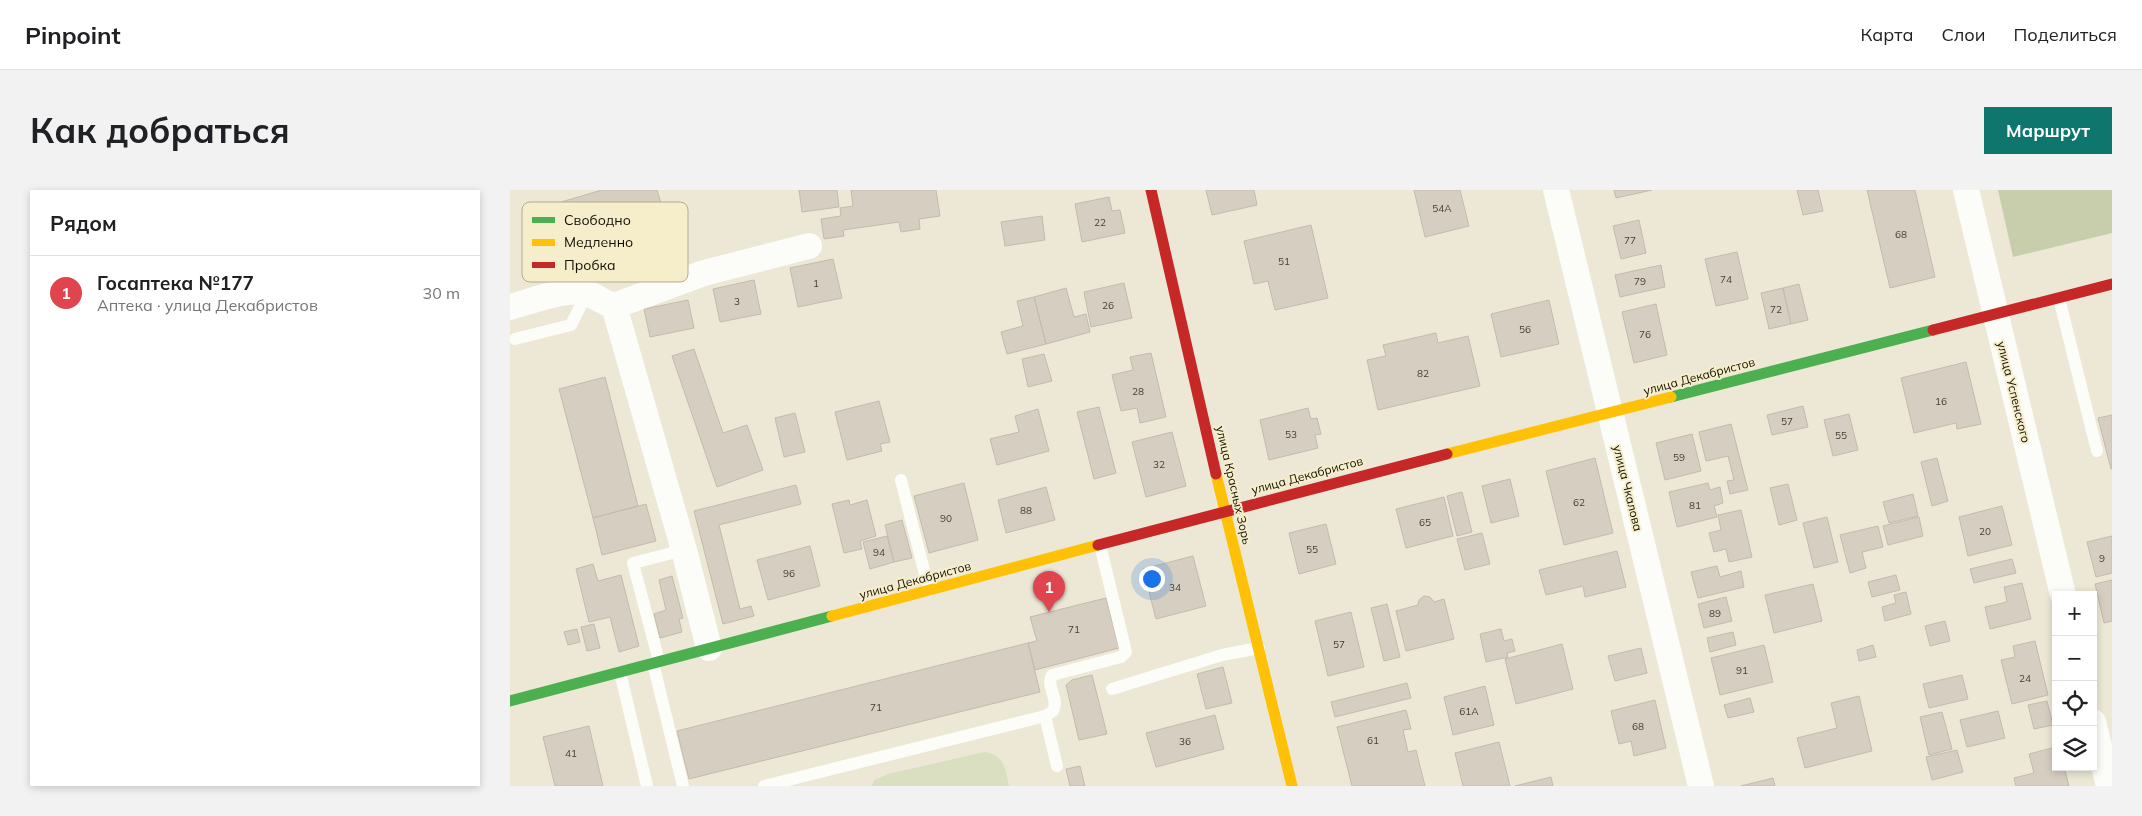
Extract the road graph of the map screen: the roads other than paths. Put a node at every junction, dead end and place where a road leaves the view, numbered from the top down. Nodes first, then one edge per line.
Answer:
1 (1152, 190) edge
2 (1556, 190) edge
3 (1966, 190) edge
4 (809, 246) dead end
5 (688, 279) edge
6 (679, 282) edge
7 (2112, 284) edge
8 (587, 293) junction
9 (2059, 298) junction
10 (614, 306) junction
11 (510, 307) edge
12 (1995, 314) junction
13 (515, 339) dead end
14 (1610, 414) junction
15 (2097, 451) dead end
16 (901, 480) dead end
17 (1226, 511) junction
18 (1100, 545) junction
19 (684, 550) junction
20 (929, 590) junction
21 (2062, 591) edge
22 (709, 648) junction
23 (1259, 648) junction
24 (656, 662) junction
25 (620, 672) junction
26 (1112, 689) dead end
27 (510, 701) edge
28 (1044, 716) junction
29 (2094, 726) edge
30 (1057, 766) dead end
31 (647, 786) edge
32 (684, 786) edge
33 (764, 786) edge
34 (1292, 786) edge
35 (1701, 786) edge
36 (2109, 786) edge

1 - 17 street, улица Красных Зорь
2 - 14 street, улица Чкалова
3 - 12 street, улица Успенского
4 - 5 street
6 - 10 street
7 - 9 street, улица Декабристов
8 - 10 street
8 - 11 street
8 - 13 lane
9 - 12 street, улица Декабристов
9 - 15 lane
10 - 19 street
12 - 14 street, улица Декабристов
12 - 21 street, улица Успенского
14 - 17 street, улица Декабристов
14 - 35 street, улица Чкалова
16 - 20 lane
17 - 18 street, улица Декабристов
17 - 23 street, улица Красных Зорь
18 - 20 street, улица Декабристов
18 - 28 lane
19 - 22 street
19 - 24 lane
20 - 22 street, улица Декабристов
22 - 24 street, улица Декабристов
23 - 26 lane
23 - 34 street, улица Красных Зорь
24 - 25 street, улица Декабристов
24 - 32 lane
25 - 27 street, улица Декабристов
25 - 31 lane
28 - 30 lane
28 - 33 lane
29 - 36 street

